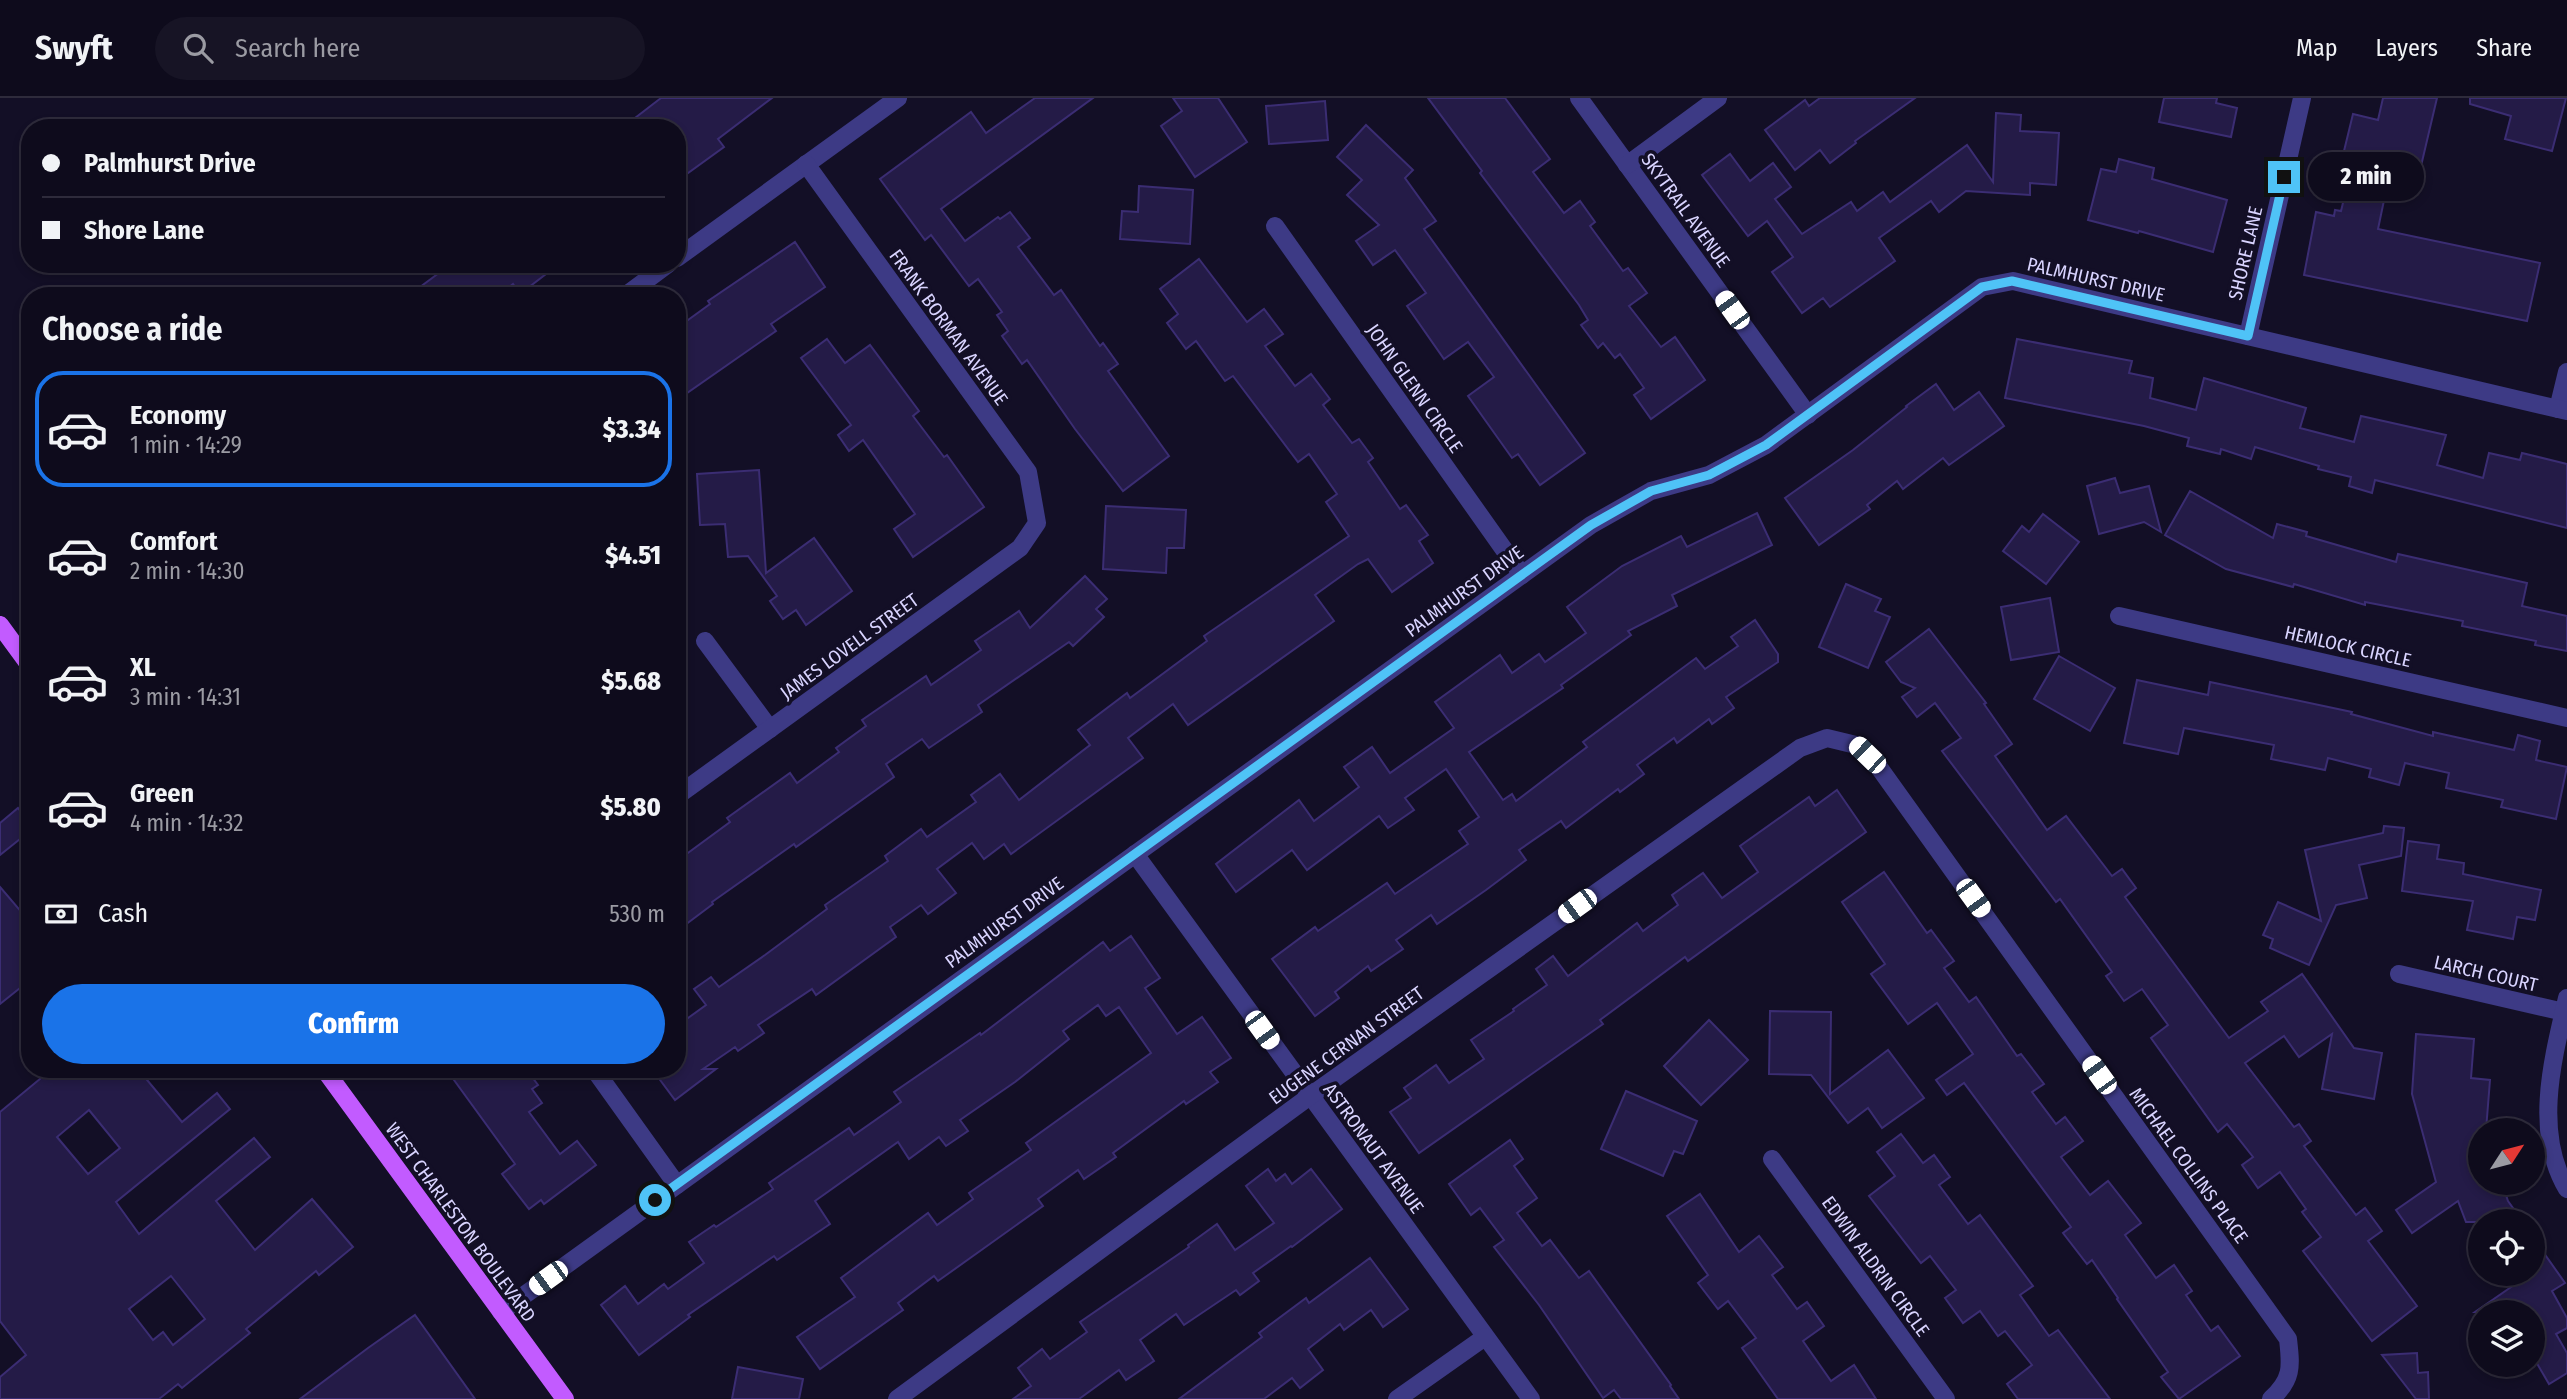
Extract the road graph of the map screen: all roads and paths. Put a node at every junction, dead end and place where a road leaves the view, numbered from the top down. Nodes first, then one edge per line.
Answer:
1 (898, 98) edge
2 (1578, 98) edge
3 (1718, 98) edge
4 (2302, 98) edge
5 (806, 164) junction
6 (1627, 164) junction
7 (1275, 226) dead end
8 (686, 251) edge
9 (656, 273) edge
10 (637, 287) edge
11 (2248, 336) junction
12 (2567, 372) edge
13 (2563, 410) edge
14 (1808, 415) junction
15 (1037, 523) joint
16 (1522, 575) junction
17 (2119, 616) dead end
18 (0, 625) edge
19 (705, 641) dead end
20 (21, 654) edge
21 (2567, 718) edge
22 (770, 729) junction
23 (1827, 738) joint
24 (686, 790) edge
25 (1135, 854) junction
26 (2399, 974) dead end
27 (2565, 1005) edge
28 (331, 1078) edge
29 (600, 1078) edge
30 (1310, 1096) junction
31 (1772, 1159) dead end
32 (677, 1185) junction
33 (2567, 1189) edge
34 (501, 1312) junction
35 (1485, 1337) junction
36 (563, 1398) edge
37 (897, 1399) edge
38 (1397, 1399) edge
39 (1531, 1399) edge
40 (1946, 1399) edge
41 (2272, 1399) edge

1 - 5 street
2 - 6 street, SKYTRAIL AVENUE
3 - 6 street
4 - 11 street, SHORE LANE
5 - 8 street
5 - 15 street, FRANK BORMAN AVENUE
6 - 14 street, SKYTRAIL AVENUE
7 - 16 street, JOHN GLENN CIRCLE
9 - 10 street
11 - 13 street, PALMHURST DRIVE
11 - 14 street, PALMHURST DRIVE
12 - 13 street
14 - 16 street, PALMHURST DRIVE
15 - 22 street, JAMES LOVELL STREET
16 - 25 street, PALMHURST DRIVE
17 - 21 street, HEMLOCK CIRCLE
18 - 20 main road
19 - 22 street
22 - 24 street, JAMES LOVELL STREET
23 - 30 street, EUGENE CERNAN STREET
23 - 41 street, MICHAEL COLLINS PLACE
25 - 30 street, ASTRONAUT AVENUE
25 - 32 street, PALMHURST DRIVE
26 - 27 street, LARCH COURT
27 - 33 street
28 - 34 main road, WEST CHARLESTON BOULEVARD
29 - 32 street
30 - 35 street, ASTRONAUT AVENUE
30 - 37 street, EUGENE CERNAN STREET
31 - 40 street, EDWIN ALDRIN CIRCLE
32 - 34 street, PALMHURST DRIVE
34 - 36 main road, WEST CHARLESTON BOULEVARD
35 - 38 street
35 - 39 street, ASTRONAUT AVENUE

